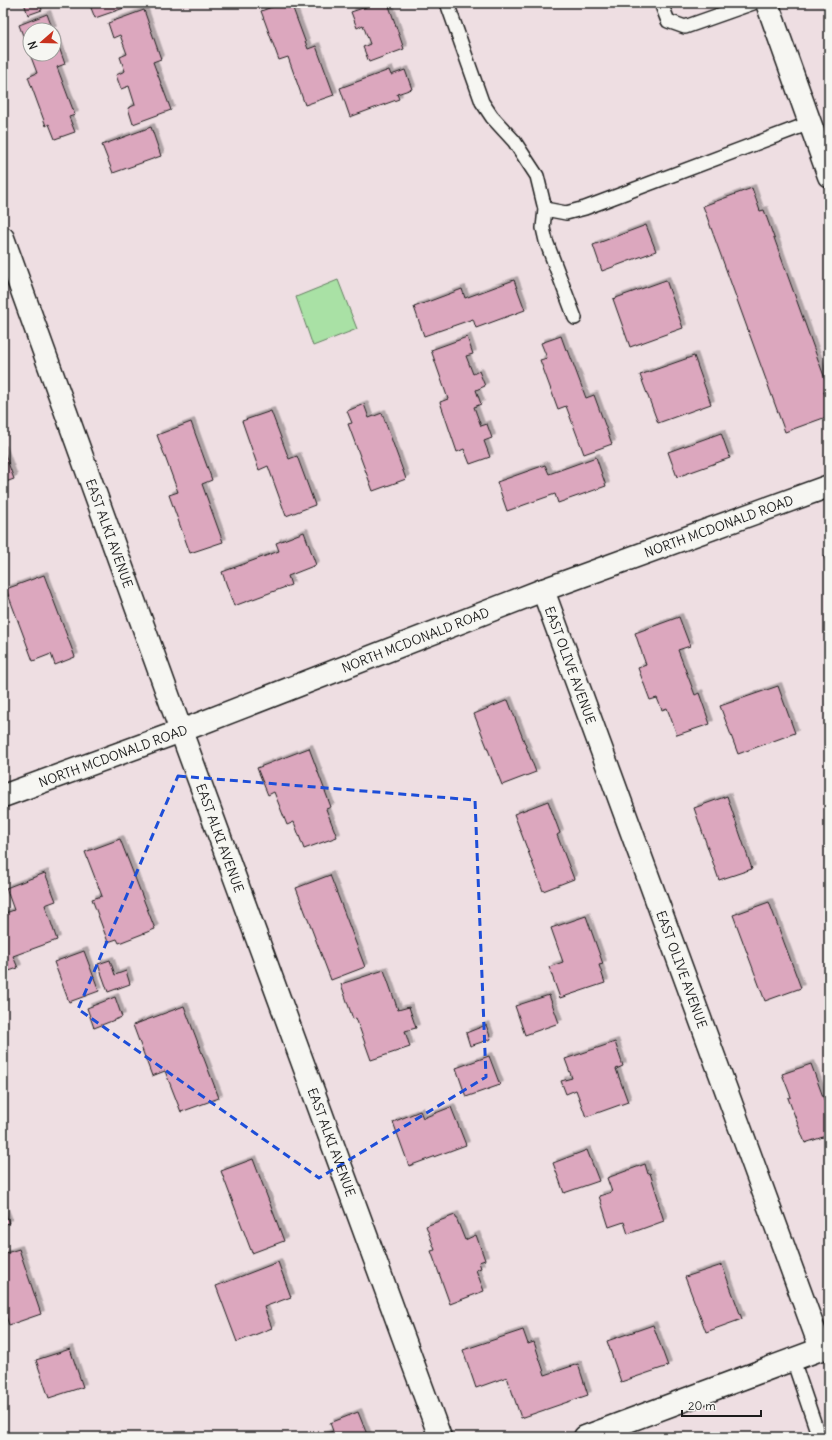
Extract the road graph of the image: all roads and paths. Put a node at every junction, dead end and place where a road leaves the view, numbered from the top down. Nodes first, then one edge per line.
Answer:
1 (448, 3) edge
2 (661, 3) edge
3 (753, 3) edge
4 (767, 3) edge
5 (810, 123) junction
6 (829, 176) edge
7 (545, 209) junction
8 (3, 238) edge
9 (575, 318) dead end
10 (829, 486) edge
11 (543, 590) junction
12 (180, 730) junction
13 (3, 796) edge
14 (825, 1348) edge
15 (793, 1360) junction
16 (440, 1437) edge
17 (585, 1437) edge
18 (819, 1437) edge

1 - 7 lane
2 - 3 lane
4 - 5 street
5 - 6 street
5 - 7 lane
7 - 9 lane
8 - 12 street, EAST ALKI AVENUE
10 - 11 street, NORTH MCDONALD ROAD
11 - 12 street, NORTH MCDONALD ROAD
11 - 14 street, EAST OLIVE AVENUE
12 - 13 street, NORTH MCDONALD ROAD
12 - 16 street, EAST ALKI AVENUE
14 - 15 street
15 - 17 street
15 - 18 lane

